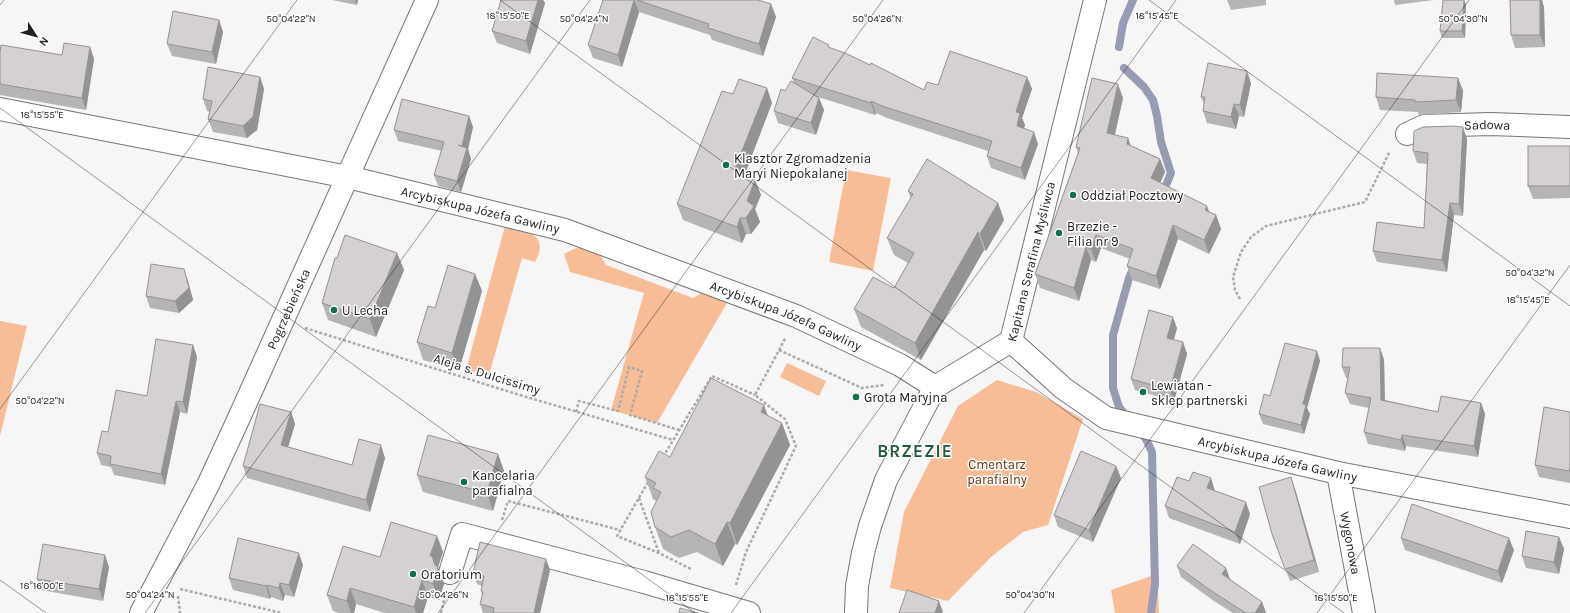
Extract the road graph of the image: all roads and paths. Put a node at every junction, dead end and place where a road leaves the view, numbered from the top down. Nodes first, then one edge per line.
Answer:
1 (427, 0) edge
2 (1095, 0) edge
3 (0, 109) edge
4 (1570, 127) edge
5 (1407, 134) joint
6 (348, 177) junction
7 (1240, 299) dead end
8 (796, 316) junction
9 (304, 328) dead end
10 (1011, 342) junction
11 (779, 350) junction
12 (885, 384) dead end
13 (935, 387) junction
14 (755, 395) junction
15 (576, 412) junction
16 (679, 430) junction
17 (673, 440) junction
18 (662, 459) edge
19 (1338, 473) junction
20 (650, 479) edge
21 (639, 498) junction
22 (508, 501) dead end
23 (1570, 517) edge
24 (620, 530) junction
25 (659, 553) junction
26 (693, 570) dead end
27 (450, 573) dead end
28 (734, 591) dead end
29 (141, 613) edge
30 (180, 613) edge
31 (282, 613) edge
32 (749, 613) edge
33 (856, 613) edge
34 (1364, 613) edge

1 - 6 street, Pogrzebieńska
2 - 10 street, Kapitana Serafina Myśliwca
3 - 6 street, Arcybiskupa Józefa Gawliny
4 - 5 street, Sadowa
5 - 7 path
6 - 8 street, Arcybiskupa Józefa Gawliny
6 - 29 street, Pogrzebieńska
8 - 11 path
8 - 13 street, Arcybiskupa Józefa Gawliny
9 - 15 path, Aleja s. Dulcissimy
10 - 13 street, Kapitana Serafina Myśliwca
10 - 19 street, Arcybiskupa Józefa Gawliny
11 - 12 path
11 - 14 path
13 - 33 street
14 - 16 path
14 - 28 path
15 - 16 path
15 - 17 path, Aleja s. Dulcissimy
16 - 17 path
17 - 18 path
19 - 23 street, Arcybiskupa Józefa Gawliny
19 - 34 street, Wygonowa
20 - 21 path
21 - 24 path
21 - 25 path
22 - 24 path
24 - 25 path
25 - 26 path
27 - 32 street
30 - 31 path

